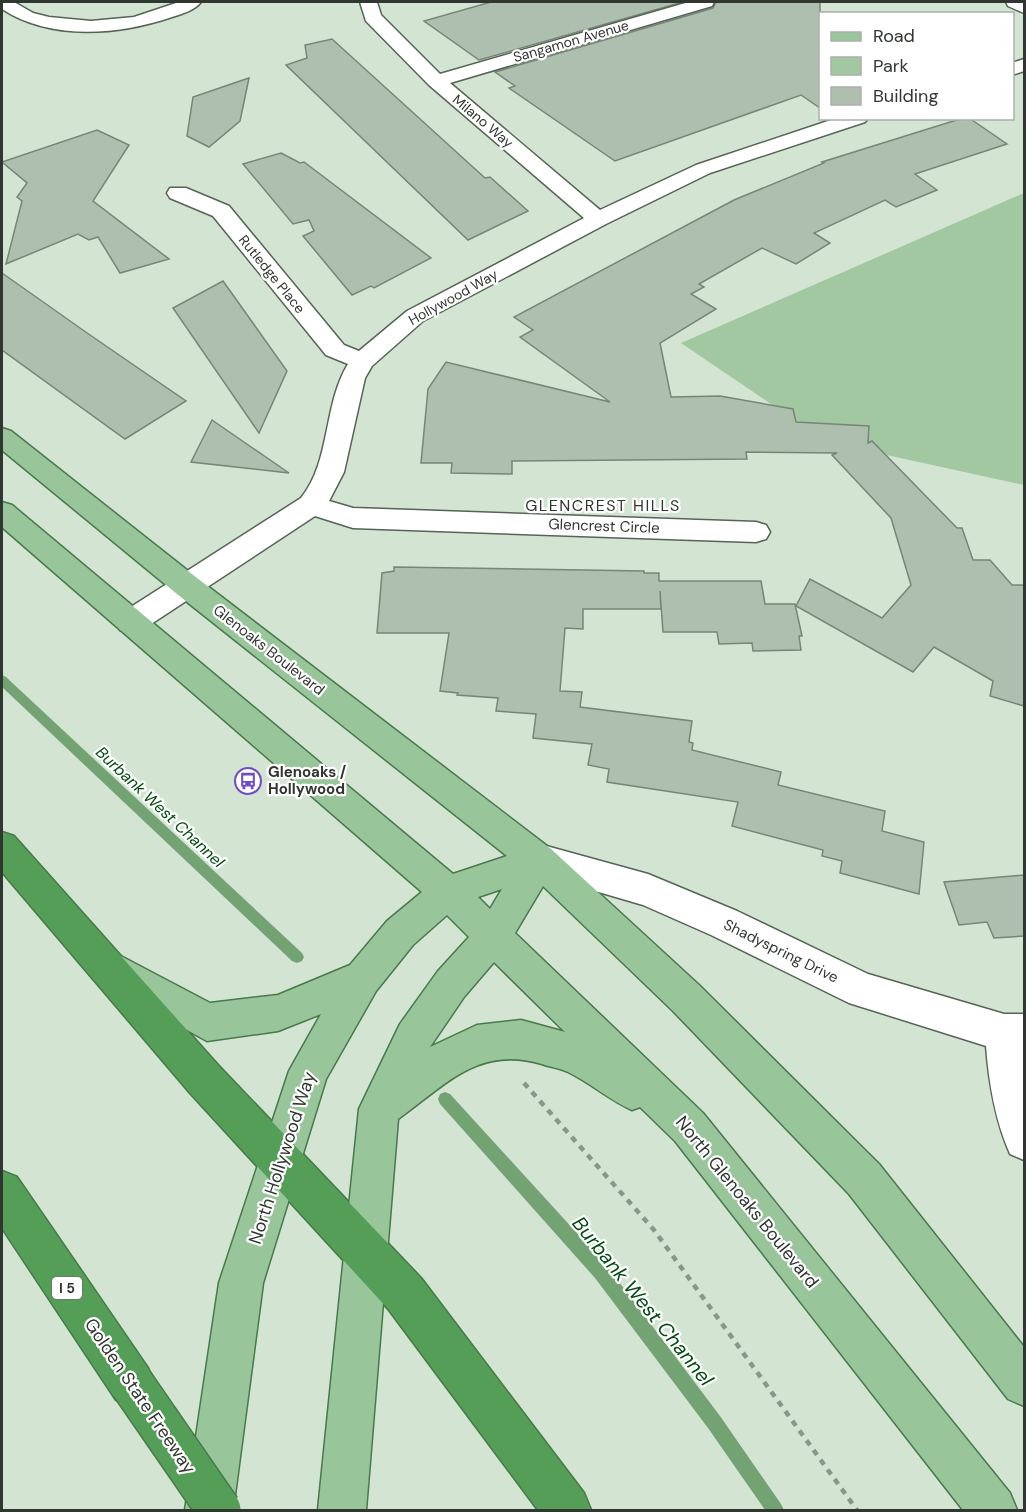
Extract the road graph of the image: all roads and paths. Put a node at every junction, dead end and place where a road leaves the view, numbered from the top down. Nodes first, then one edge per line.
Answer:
1 (2, 2) edge
2 (192, 2) edge
3 (706, 2) edge
4 (1014, 2) edge
5 (1024, 8) edge
6 (371, 9) edge
7 (436, 81) junction
8 (852, 120) edge
9 (178, 193) dead end
10 (598, 219) junction
11 (362, 361) junction
12 (2, 437) edge
13 (311, 505) junction
14 (2, 512) edge
15 (756, 532) dead end
16 (187, 586) junction
17 (131, 622) junction
18 (2, 847) edge
19 (539, 860) junction
20 (448, 892) junction
21 (494, 935) junction
22 (110, 968) junction
23 (363, 978) junction
24 (1014, 1033) edge
25 (517, 1074) dead end
26 (379, 1109) junction
27 (689, 1127) junction
28 (1024, 1140) edge
29 (281, 1160) junction
30 (2, 1192) edge
31 (366, 1251) junction
32 (1024, 1383) edge
33 (208, 1510) edge
34 (219, 1510) edge
35 (342, 1510) edge
36 (567, 1510) edge
37 (857, 1510) edge
38 (993, 1510) edge

1 - 2 street
3 - 7 street, Sangamon Avenue
4 - 5 street
6 - 7 street, Milano Way
7 - 10 street, Milano Way
8 - 10 street, Hollywood Way
9 - 11 street, Rutledge Place
10 - 11 street, Hollywood Way
11 - 13 street, Hollywood Way
12 - 16 main road, Glenoaks Boulevard
13 - 15 street, Glencrest Circle
13 - 16 street, Hollywood Way
14 - 17 main road
16 - 17 street, Hollywood Way
16 - 19 main road, Glenoaks Boulevard
17 - 20 main road
18 - 22 highway
19 - 20 main road, North Hollywood Way
19 - 21 main road
19 - 24 street, Shadyspring Drive
19 - 32 main road
20 - 21 main road, North Glenoaks Boulevard
20 - 23 main road, North Hollywood Way
21 - 26 main road
21 - 27 main road, North Glenoaks Boulevard
22 - 23 main road
22 - 29 highway
23 - 29 main road, North Hollywood Way
24 - 28 street
25 - 37 path
26 - 27 main road
26 - 31 main road
27 - 38 main road, North Glenoaks Boulevard
29 - 31 highway
29 - 33 main road, North Hollywood Way
30 - 34 highway, Golden State Freeway / I 5, bridge
31 - 35 main road
31 - 36 highway

